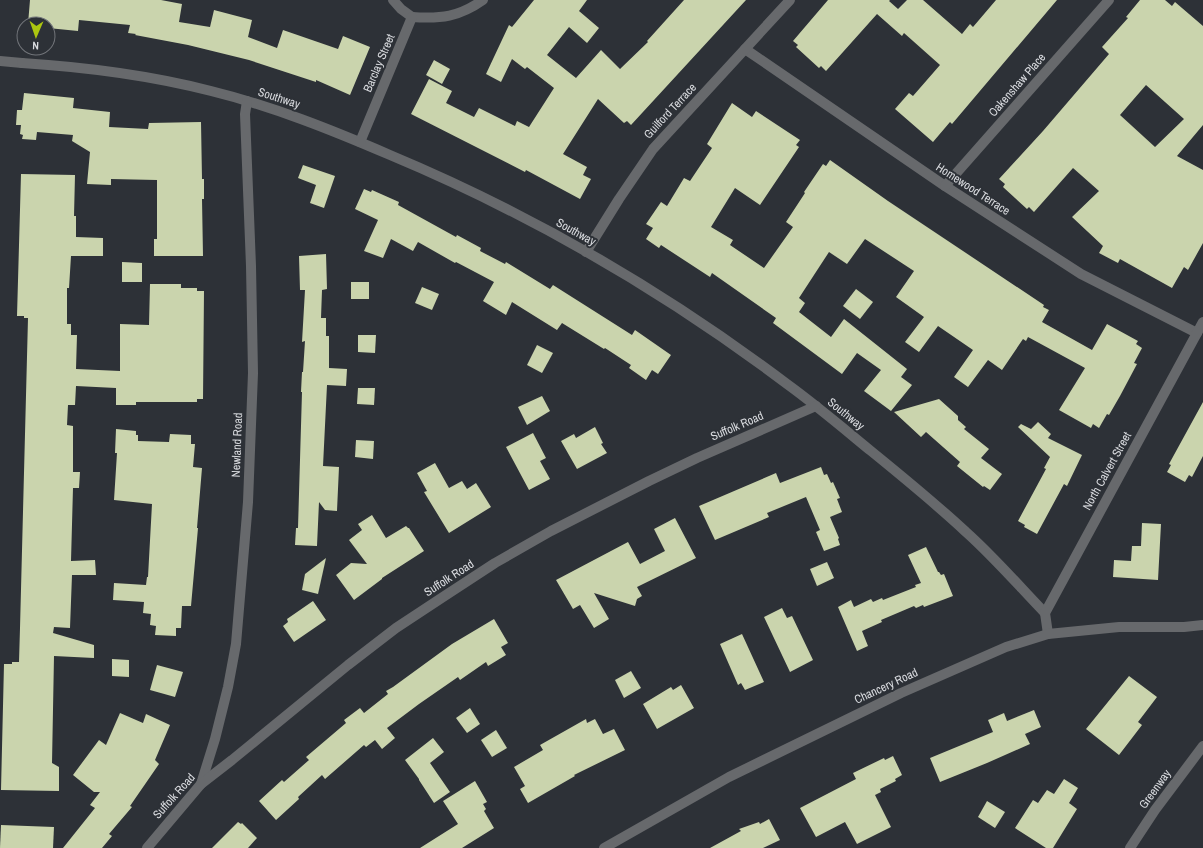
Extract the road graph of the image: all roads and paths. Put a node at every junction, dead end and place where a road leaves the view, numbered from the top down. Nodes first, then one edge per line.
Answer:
1 (394, 0) edge
2 (483, 0) edge
3 (790, 0) edge
4 (1109, 0) edge
5 (412, 17) junction
6 (745, 49) junction
7 (0, 61) edge
8 (247, 101) junction
9 (360, 142) junction
10 (945, 186) junction
11 (586, 252) junction
12 (1203, 322) edge
13 (1197, 333) junction
14 (816, 406) junction
15 (1045, 613) junction
16 (1203, 625) edge
17 (1048, 634) junction
18 (1203, 746) edge
19 (201, 784) junction
20 (147, 848) edge
21 (604, 848) edge
22 (1130, 848) edge

1 - 5 street
2 - 5 street
3 - 6 street, Guilford Terrace
4 - 10 street, Oakenshaw Place
5 - 9 street, Barclay Street
6 - 10 street, Homewood Terrace
6 - 11 street, Guilford Terrace
7 - 8 street, Southway
8 - 9 street, Southway
8 - 19 street, Newland Road
9 - 11 street, Southway
10 - 13 street, Homewood Terrace
11 - 14 street, Southway
12 - 13 street, North Calvert Street
13 - 15 street, North Calvert Street
14 - 15 street, Southway
14 - 19 street, Suffolk Road
15 - 17 street
16 - 17 street, Chancery Road
17 - 21 street, Chancery Road
18 - 22 street, Greenway
19 - 20 street, Suffolk Road

